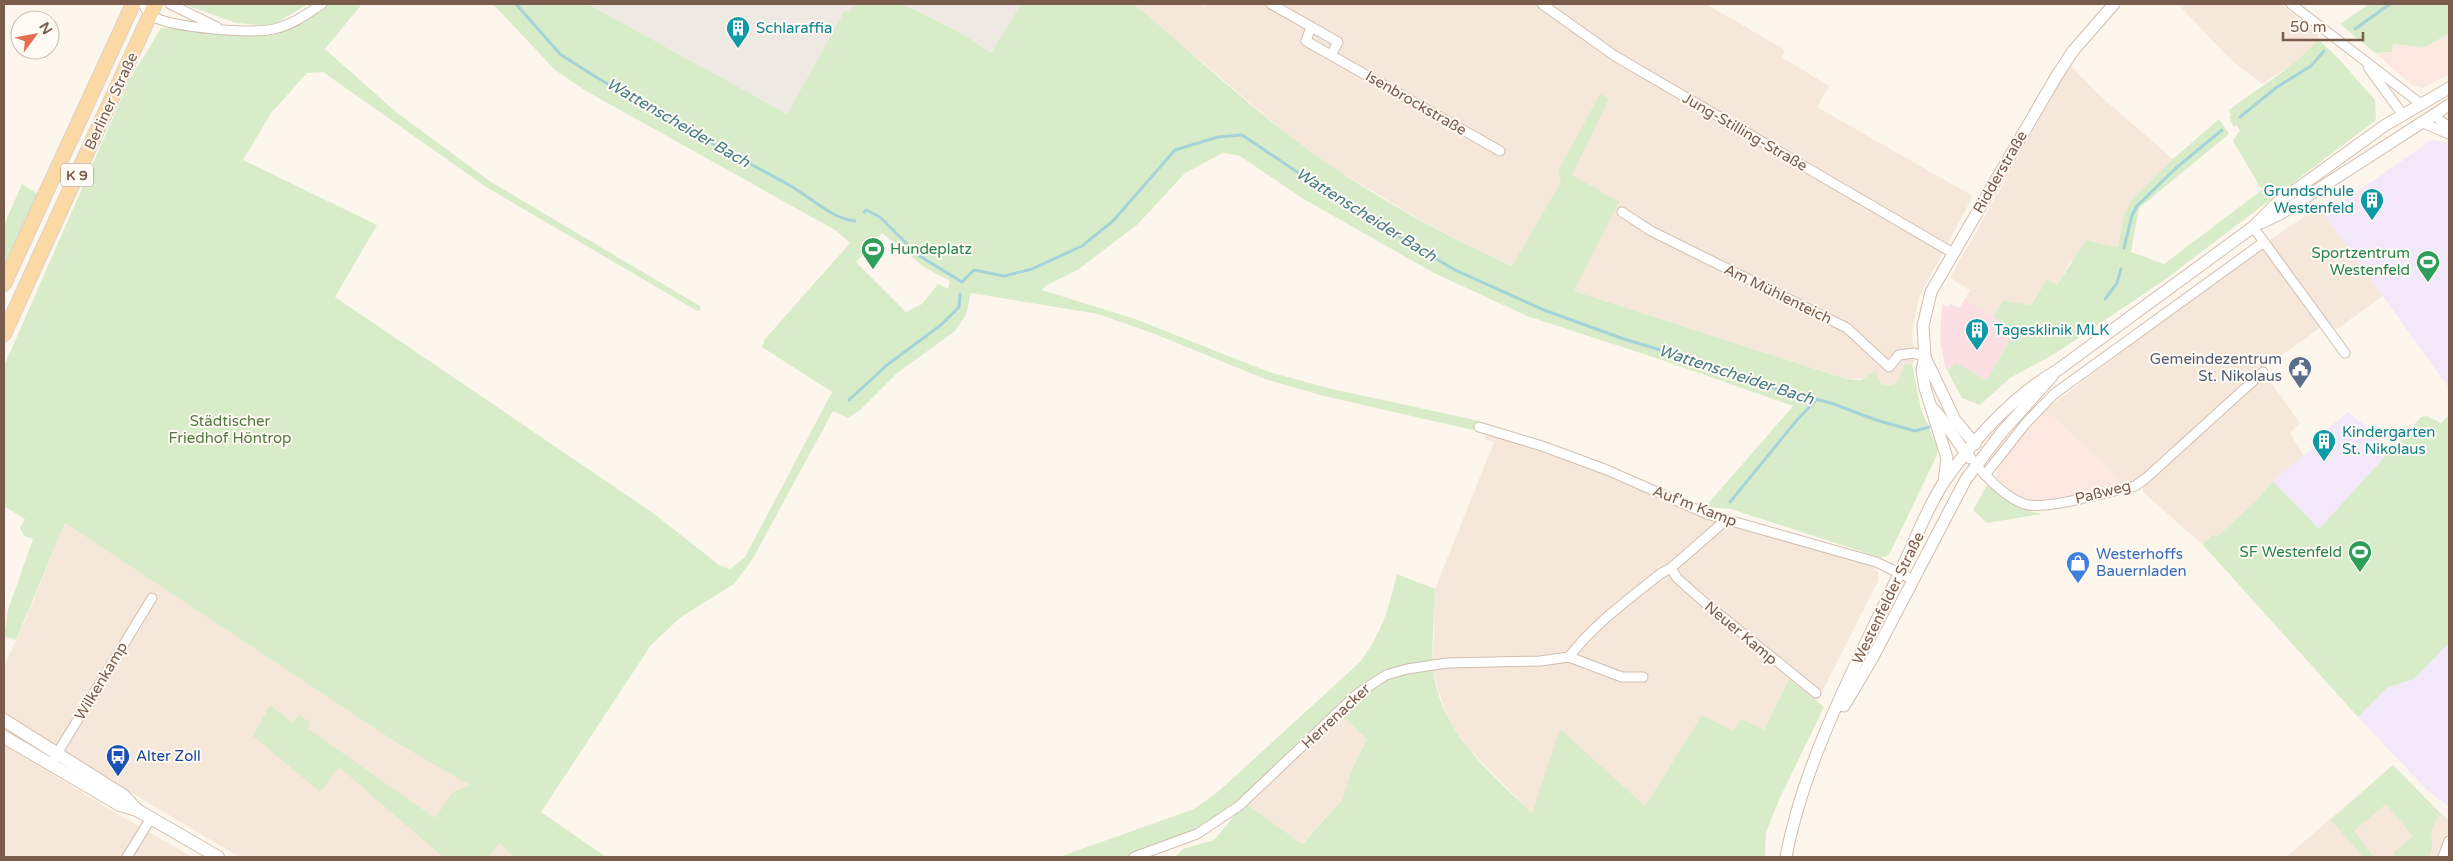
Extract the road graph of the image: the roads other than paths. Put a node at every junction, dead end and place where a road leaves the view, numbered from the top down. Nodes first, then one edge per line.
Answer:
1 (133, 4) edge
2 (170, 4) edge
3 (322, 4) edge
4 (1271, 4) edge
5 (1542, 4) edge
6 (2114, 4) edge
7 (2291, 4) edge
8 (149, 8) edge
9 (1311, 27) junction
10 (220, 28) junction
11 (1331, 55) junction
12 (2366, 64) junction
13 (2449, 88) edge
14 (2421, 104) junction
15 (2449, 105) edge
16 (2402, 115) junction
17 (2434, 115) junction
18 (2421, 122) junction
19 (2449, 127) edge
20 (2449, 134) edge
21 (1500, 151) dead end
22 (1622, 212) dead end
23 (2253, 227) junction
24 (2264, 242) junction
25 (1953, 253) junction
26 (4, 284) edge
27 (4, 334) edge
28 (2345, 353) dead end
29 (1925, 357) junction
30 (2058, 368) junction
31 (2263, 372) dead end
32 (1932, 408) junction
33 (1479, 427) dead end
34 (1975, 444) junction
35 (1966, 454) junction
36 (1976, 465) junction
37 (1985, 475) junction
38 (1944, 483) junction
39 (1726, 520) junction
40 (1671, 568) junction
41 (1900, 573) junction
42 (1912, 579) junction
43 (152, 598) dead end
44 (1569, 657) junction
45 (1643, 677) dead end
46 (1816, 693) dead end
47 (4, 720) edge
48 (4, 736) edge
49 (1820, 749) junction
50 (54, 759) junction
51 (151, 818) junction
52 (2449, 841) edge
53 (127, 857) edge
54 (218, 857) edge
55 (1134, 857) edge
56 (1786, 857) edge
57 (2443, 857) edge

1 - 26 main road, Berliner Straße / K 9
2 - 10 street
3 - 10 street
4 - 9 street
5 - 25 street, Jung-Stilling-Straße
6 - 25 street, Ridderstraße
7 - 12 street
8 - 10 street
8 - 27 main road, Berliner Straße / K 9
9 - 11 street, Isenbrockstraße
9 - 11 street
11 - 21 street, Isenbrockstraße
12 - 14 street
12 - 16 street
13 - 14 street, Westenfelder Straße
14 - 16 street, Westenfelder Straße
14 - 17 street
15 - 17 street, Westenfelder Straße
16 - 18 street
16 - 23 street, Westenfelder Straße
17 - 18 street, Westenfelder Straße
17 - 19 street
18 - 20 street
18 - 23 street, Westenfelder Straße
22 - 29 street, Am Mühlenteich
23 - 24 street
23 - 30 street, Westenfelder Straße
24 - 28 street
24 - 37 street
25 - 29 street, Ridderstraße
29 - 32 street, Ridderstraße
29 - 34 street, Ridderstraße
30 - 34 street, Westenfelder Straße
30 - 36 street, Westenfelder Straße
31 - 37 street, Paßweg
32 - 35 street, Ridderstraße
32 - 38 street, Ridderstraße
33 - 39 street, Auf'm Kamp
34 - 35 street, Westenfelder Straße
34 - 36 street
35 - 36 street
35 - 38 street, Westenfelder Straße
36 - 37 street, Paßweg
36 - 42 street, Westenfelder Straße
38 - 41 street, Westenfelder Straße
39 - 40 street
39 - 41 street, Auf'm Kamp
40 - 44 street
40 - 46 street, Neuer Kamp
41 - 42 street, Auf'm Kamp
41 - 49 street, Westenfelder Straße
42 - 49 street, Westenfelder Straße
43 - 50 street, Wilkenkamp
44 - 45 street, Herrenacker
44 - 55 street, Herrenacker
47 - 50 main road
48 - 50 main road
49 - 56 street, Westenfelder Straße
50 - 51 main road
51 - 53 street
51 - 54 main road
52 - 57 street

